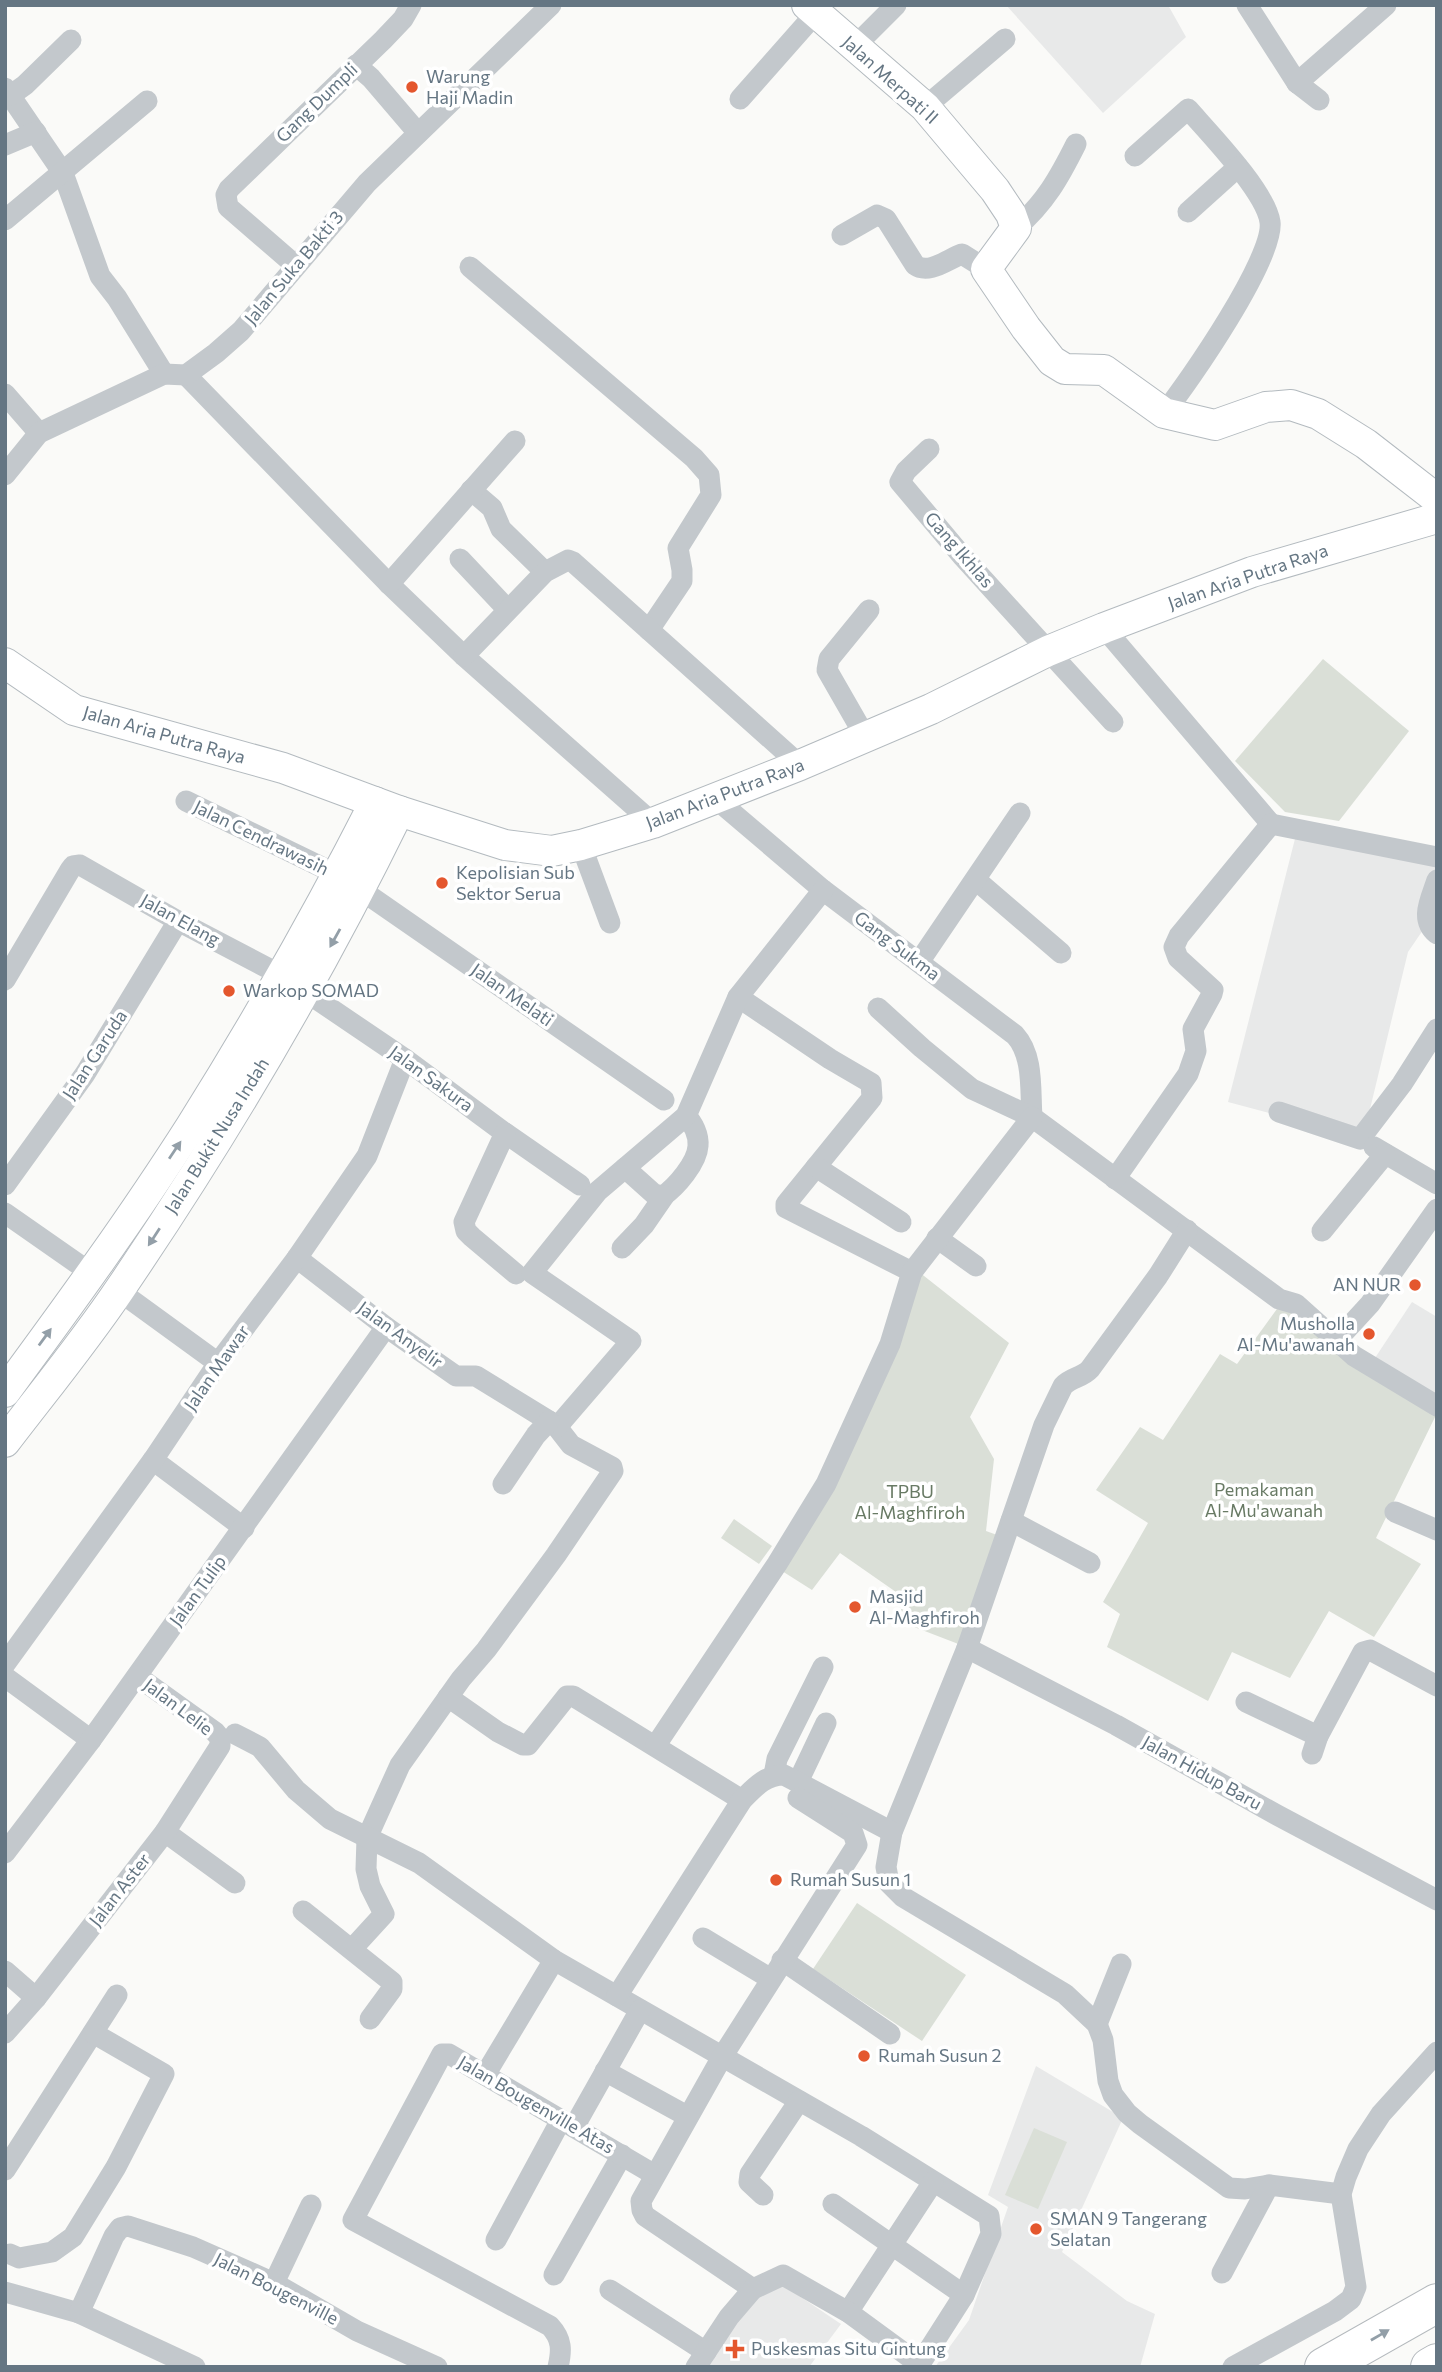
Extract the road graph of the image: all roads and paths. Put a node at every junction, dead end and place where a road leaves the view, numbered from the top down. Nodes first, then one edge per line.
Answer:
1 (411, 5) edge
2 (551, 5) edge
3 (895, 5) edge
4 (1247, 5) edge
5 (1386, 5) edge
6 (812, 9) edge
7 (1005, 39) dead end
8 (71, 40) dead end
9 (854, 47) junction
10 (356, 65) junction
11 (1297, 83) junction
12 (8, 92) edge
13 (740, 99) dead end
14 (1319, 100) dead end
15 (147, 101) dead end
16 (925, 107) junction
17 (36, 132) junction
18 (418, 133) junction
19 (1076, 144) dead end
20 (5, 145) edge
21 (1135, 156) dead end
22 (1238, 167) junction
23 (63, 173) junction
24 (1188, 212) dead end
25 (5, 220) edge
26 (1016, 228) junction
27 (842, 234) dead end
28 (295, 265) junction
29 (470, 267) dead end
30 (986, 269) junction
31 (175, 374) junction
32 (5, 394) edge
33 (1164, 413) junction
34 (40, 433) junction
35 (514, 441) dead end
36 (929, 449) dead end
37 (5, 475) edge
38 (471, 490) junction
39 (1437, 499) edge
40 (1437, 518) edge
41 (460, 559) dead end
42 (545, 572) junction
43 (389, 584) junction
44 (507, 609) junction
45 (869, 610) dead end
46 (1104, 628) junction
47 (649, 630) junction
48 (1048, 652) junction
49 (464, 656) junction
50 (5, 663) edge
51 (1114, 722) dead end
52 (866, 738) junction
53 (800, 765) junction
54 (716, 799) junction
55 (186, 802) dead end
56 (387, 807) junction
57 (1020, 813) dead end
58 (653, 823) junction
59 (1271, 824) junction
60 (581, 845) junction
61 (1437, 857) edge
62 (336, 874) junction
63 (976, 880) junction
64 (1437, 880) edge
65 (361, 890) junction
66 (823, 890) junction
67 (178, 920) junction
68 (610, 923) dead end
69 (1437, 934) edge
70 (1061, 953) dead end
71 (919, 962) junction
72 (5, 980) edge
73 (293, 983) junction
74 (738, 997) junction
75 (878, 1009) dead end
76 (1437, 1030) edge
77 (405, 1059) junction
78 (664, 1100) dead end
79 (1279, 1112) dead end
80 (686, 1115) junction
81 (1032, 1117) junction
82 (505, 1133) junction
83 (1360, 1139) junction
84 (1385, 1153) junction
85 (816, 1167) junction
86 (625, 1168) junction
87 (1115, 1179) junction
88 (1437, 1184) edge
89 (5, 1185) edge
90 (580, 1185) dead end
91 (664, 1196) junction
92 (1437, 1209) edge
93 (5, 1213) edge
94 (901, 1223) dead end
95 (1187, 1230) junction
96 (1321, 1231) dead end
97 (937, 1238) junction
98 (622, 1248) dead end
99 (297, 1258) junction
100 (976, 1266) dead end
101 (912, 1272) junction
102 (91, 1273) junction
103 (516, 1273) dead end
104 (119, 1291) junction
105 (386, 1327) junction
106 (1337, 1340) junction
107 (218, 1363) junction
108 (5, 1392) edge
109 (1437, 1406) edge
110 (553, 1424) junction
111 (5, 1442) edge
112 (153, 1461) junction
113 (503, 1484) dead end
114 (1395, 1512) dead end
115 (1011, 1521) junction
116 (244, 1528) junction
117 (1437, 1530) edge
118 (1090, 1563) dead end
119 (967, 1648) junction
120 (5, 1664) edge
121 (823, 1667) dead end
122 (136, 1676) junction
123 (5, 1677) edge
124 (1437, 1686) edge
125 (448, 1696) junction
126 (1246, 1702) dead end
127 (826, 1723) dead end
128 (228, 1736) junction
129 (91, 1740) junction
130 (656, 1745) junction
131 (774, 1775) junction
132 (798, 1790) junction
133 (742, 1800) junction
134 (165, 1832) junction
135 (892, 1832) junction
136 (366, 1838) junction
137 (5, 1853) edge
138 (235, 1883) dead end
139 (1437, 1900) edge
140 (303, 1910) dead end
141 (703, 1938) dead end
142 (352, 1950) junction
143 (554, 1960) junction
144 (782, 1960) junction
145 (1121, 1964) dead end
146 (5, 1971) edge
147 (771, 1979) junction
148 (117, 1996) dead end
149 (617, 1996) junction
150 (36, 1998) junction
151 (640, 2010) junction
152 (370, 2019) dead end
153 (1097, 2024) junction
154 (5, 2033) edge
155 (93, 2033) junction
156 (890, 2034) dead end
157 (1437, 2052) edge
158 (722, 2057) junction
159 (605, 2071) junction
160 (485, 2075) junction
161 (799, 2101) junction
162 (687, 2116) junction
163 (568, 2124) junction
164 (622, 2155) junction
165 (5, 2170) edge
166 (655, 2175) junction
167 (933, 2182) junction
168 (1269, 2185) junction
169 (1341, 2194) junction
170 (763, 2195) dead end
171 (833, 2204) dead end
172 (311, 2205) dead end
173 (496, 2240) dead end
174 (891, 2245) junction
175 (7, 2256) edge
176 (1222, 2273) dead end
177 (554, 2276) dead end
178 (274, 2283) junction
179 (753, 2288) junction
180 (610, 2290) dead end
181 (5, 2292) edge
182 (964, 2295) junction
183 (1437, 2303) edge
184 (848, 2312) junction
185 (79, 2313) junction
186 (701, 2359) edge
187 (1437, 2363) edge
188 (918, 2365) edge
189 (195, 2367) edge
190 (437, 2367) edge
191 (558, 2367) edge
192 (1233, 2367) edge
193 (1324, 2367) edge
194 (1430, 2367) edge

1 - 10 street, Gang Dumpli
2 - 18 street, Jalan Suka Bakti 3
3 - 9 street
4 - 11 street
5 - 11 street
6 - 9 street, Jalan Merpati II
6 - 13 street
7 - 16 street
8 - 12 street
9 - 16 street, Jalan Merpati II
10 - 18 street
10 - 28 street, Gang Dumpli
11 - 14 street
12 - 17 street
15 - 23 street
16 - 26 street, Jalan Merpati II
17 - 20 street
17 - 23 street
18 - 28 street, Jalan Suka Bakti 3
19 - 26 street
21 - 22 street
22 - 24 street
22 - 33 street
23 - 25 street
23 - 31 street
26 - 30 street
27 - 30 street
28 - 31 street, Jalan Suka Bakti 3
29 - 47 street
30 - 33 street
31 - 34 street, Jalan Suka Bakti 3
31 - 43 street
32 - 34 street
33 - 39 street
34 - 37 street, Jalan Suka Bakti 3
35 - 38 street
36 - 48 street, Gang Ikhlas
38 - 42 street
38 - 43 street
40 - 46 street, Jalan Aria Putra Raya
41 - 44 street
42 - 44 street
42 - 47 street
43 - 49 street
44 - 49 street
45 - 52 street
46 - 48 street, Jalan Aria Putra Raya
46 - 59 street
47 - 53 street
48 - 51 street
48 - 52 street, Jalan Aria Putra Raya
49 - 58 street
50 - 56 street, Jalan Aria Putra Raya
52 - 53 street, Jalan Aria Putra Raya
53 - 54 street, Jalan Aria Putra Raya
54 - 58 street, Jalan Aria Putra Raya
54 - 66 street, Gang Sukma
55 - 62 street, Jalan Cendrawasih
56 - 60 street, Jalan Aria Putra Raya
56 - 62 street, Jalan Bukit Nusa Indah
56 - 65 street, Jalan Bukit Nusa Indah
57 - 63 street
58 - 60 street, Jalan Aria Putra Raya
59 - 61 street
59 - 87 street
60 - 68 street
62 - 73 street, Jalan Bukit Nusa Indah
63 - 70 street
63 - 71 street
64 - 69 street
65 -> 73 street, Jalan Bukit Nusa Indah
65 - 78 street, Jalan Melati
66 - 71 street, Gang Sukma
66 - 74 street
67 - 72 street, Jalan Elang
67 - 73 street, Jalan Elang
67 - 89 street, Jalan Garuda
71 - 81 street, Gang Sukma
73 - 77 street, Jalan Sakura
102 -> 73 street, Jalan Bukit Nusa Indah
73 -> 104 street, Jalan Bukit Nusa Indah
74 - 80 street
74 - 85 street
75 - 81 street
76 - 83 street
77 - 82 street, Jalan Sakura
77 - 99 street, Jalan Mawar
79 - 83 street
80 - 86 street
80 - 91 street
81 - 87 street
81 - 97 street
82 - 90 street, Jalan Sakura
82 - 103 street
83 - 84 street
84 - 88 street
84 - 96 street
85 - 94 street
85 - 101 street
86 - 91 street
86 - 110 street
87 - 95 street
91 - 98 street
92 - 106 street
93 - 102 street
95 - 106 street
95 - 115 street
97 - 100 street
97 - 101 street
99 - 105 street, Jalan Anyelir
99 - 107 street, Jalan Mawar
101 - 130 street
108 -> 102 street, Jalan Bukit Nusa Indah
104 - 107 street
104 - 111 street, Jalan Bukit Nusa Indah
105 - 110 street, Jalan Anyelir
105 - 116 street, Jalan Tulip
106 - 109 street
107 - 112 street, Jalan Mawar
110 - 113 street
110 - 125 street, Jalan Anyelir
112 - 116 street
112 - 120 street, Jalan Mawar
114 - 117 street
115 - 118 street
115 - 119 street
116 - 122 street, Jalan Tulip
119 - 135 street
119 - 139 street, Jalan Hidup Baru
121 - 131 street
122 - 128 street, Jalan Lelie
122 - 129 street, Jalan Tulip
123 - 129 street
124 - 126 street
125 - 130 street
125 - 136 street
127 - 132 street
128 - 134 street, Jalan Aster
128 - 136 street, Jalan Lelie
129 - 137 street, Jalan Tulip
130 - 133 street
131 - 132 street
131 - 133 street
132 - 135 street
132 - 144 street
133 - 149 street
134 - 138 street
134 - 150 street, Jalan Aster
135 - 153 street
136 - 142 street
136 - 143 street, Jalan Lelie
140 - 142 street
141 - 147 street
142 - 152 street
143 - 149 street, Jalan Lelie
143 - 160 street
144 - 147 street
144 - 156 street
145 - 153 street
146 - 150 street
147 - 158 street
148 - 155 street
149 - 151 street, Jalan Lelie
150 - 154 street, Jalan Aster
151 - 158 street, Jalan Lelie
151 - 159 street
153 - 168 street
155 - 165 street
155 - 175 street
157 - 169 street
158 - 161 street, Jalan Lelie
158 - 162 street
159 - 162 street
159 - 163 street
160 - 163 street, Jalan Bougenville Atas
160 - 191 street, Jalan Bougenville Atas
161 - 167 street, Jalan Lelie
161 - 170 street
162 - 166 street
163 - 164 street, Jalan Bougenville Atas
163 - 173 street
164 - 166 street, Jalan Bougenville Atas
164 - 177 street
166 - 179 street
167 - 174 street
167 - 182 street, Jalan Lelie
168 - 169 street
168 - 176 street
169 - 192 street
171 - 174 street
172 - 178 street
174 - 182 street
174 - 184 street
178 - 185 street, Jalan Bougenville
178 - 190 street, Jalan Bougenville
179 - 184 street
179 - 186 street
180 - 186 street
181 - 185 street
182 - 188 street
193 -> 183 highway
184 - 188 street
185 - 189 street
187 - 194 highway

